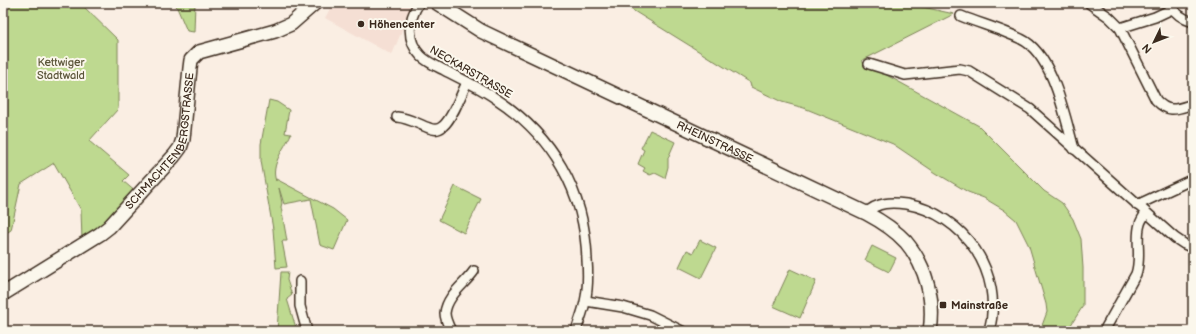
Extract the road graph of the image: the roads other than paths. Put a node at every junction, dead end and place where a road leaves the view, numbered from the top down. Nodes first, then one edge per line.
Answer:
1 (314, 3) edge
2 (419, 3) edge
3 (437, 3) edge
4 (1089, 3) edge
5 (1170, 6) edge
6 (962, 16) dead end
7 (1193, 22) edge
8 (1120, 28) junction
9 (868, 64) dead end
10 (468, 82) junction
11 (1193, 104) edge
12 (397, 117) dead end
13 (1074, 149) junction
14 (1193, 179) edge
15 (1136, 205) junction
16 (866, 213) junction
17 (1146, 213) junction
18 (1193, 248) edge
19 (474, 271) dead end
20 (300, 280) dead end
21 (3, 294) edge
22 (586, 301) junction
23 (307, 331) edge
24 (450, 331) edge
25 (576, 331) edge
26 (682, 331) edge
27 (930, 331) edge
28 (989, 331) edge
29 (1104, 331) edge

1 - 21 street, SCHMACHTENBERGSTRASSE
2 - 10 street, NECKARSTRASSE
3 - 16 street, RHEINSTRASSE
4 - 8 street
5 - 7 street
5 - 8 street
6 - 13 street
8 - 11 street
9 - 13 street
10 - 12 street
10 - 22 street, NECKARSTRASSE
13 - 15 street
14 - 15 street
15 - 17 street
16 - 27 street, RHEINSTRASSE
16 - 28 street
17 - 18 street
17 - 29 street
19 - 24 street
20 - 23 street
22 - 25 street, NECKARSTRASSE
22 - 26 street

